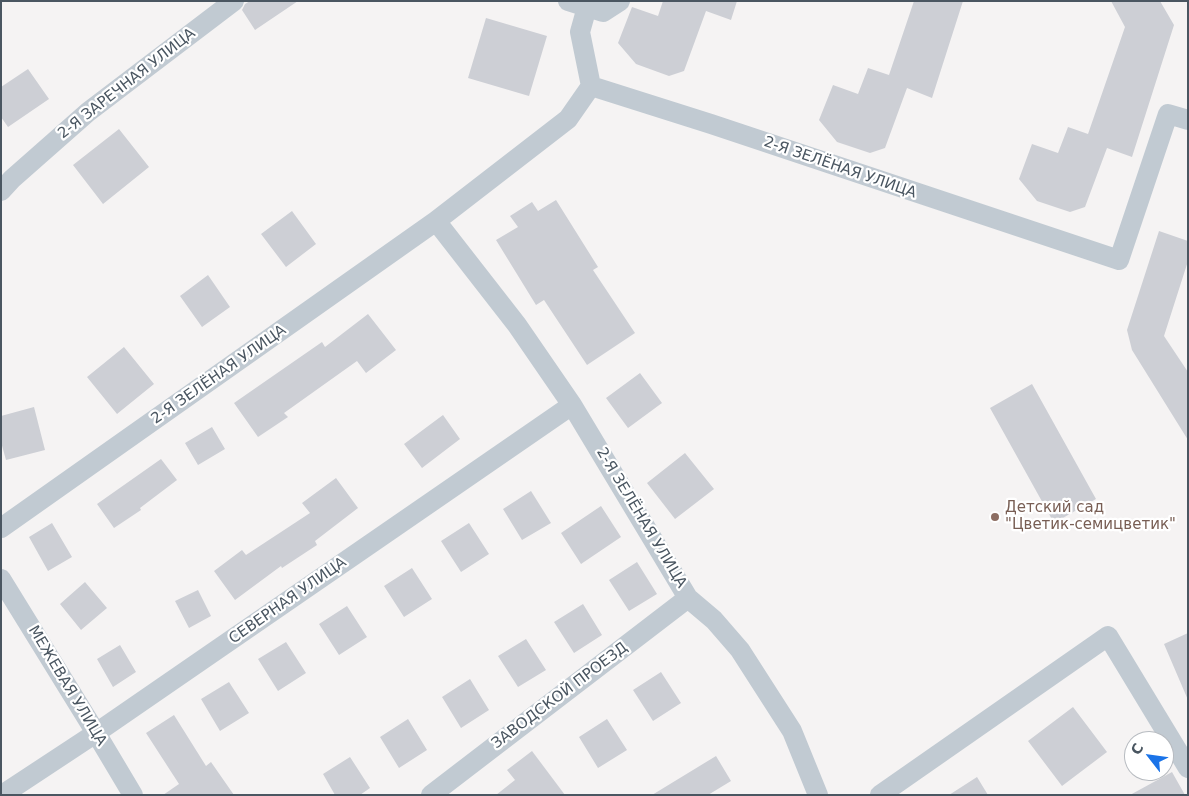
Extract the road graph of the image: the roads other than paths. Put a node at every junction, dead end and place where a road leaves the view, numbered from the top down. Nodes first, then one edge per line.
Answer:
1 (234, 1) edge
2 (568, 1) edge
3 (620, 1) edge
4 (587, 7) junction
5 (591, 86) junction
6 (1188, 120) edge
7 (1, 191) edge
8 (436, 221) junction
9 (572, 404) junction
10 (1, 528) edge
11 (1, 579) edge
12 (688, 598) junction
13 (96, 733) junction
14 (1188, 768) edge
15 (2, 795) edge
16 (133, 795) edge
17 (431, 795) edge
18 (818, 795) edge
19 (880, 795) edge

1 - 7 street, 2-Я ЗАРЕЧНАЯ УЛИЦА
2 - 4 street
3 - 4 street
4 - 5 street
5 - 6 street, 2-Я ЗЕЛЁНАЯ УЛИЦА
5 - 8 street, 2-Я ЗЕЛЁНАЯ УЛИЦА
8 - 9 street, 2-Я ЗЕЛЁНАЯ УЛИЦА
8 - 10 street, 2-Я ЗЕЛЁНАЯ УЛИЦА
9 - 12 street, 2-Я ЗЕЛЁНАЯ УЛИЦА
9 - 13 street, СЕВЕРНАЯ УЛИЦА
11 - 13 street, МЕЖЕВАЯ УЛИЦА
12 - 17 street, ЗАВОДСКОЙ ПРОЕЗД
12 - 18 street, 2-Я ЗЕЛЁНАЯ УЛИЦА
13 - 15 street, СЕВЕРНАЯ УЛИЦА
13 - 16 street, МЕЖЕВАЯ УЛИЦА
14 - 19 street

